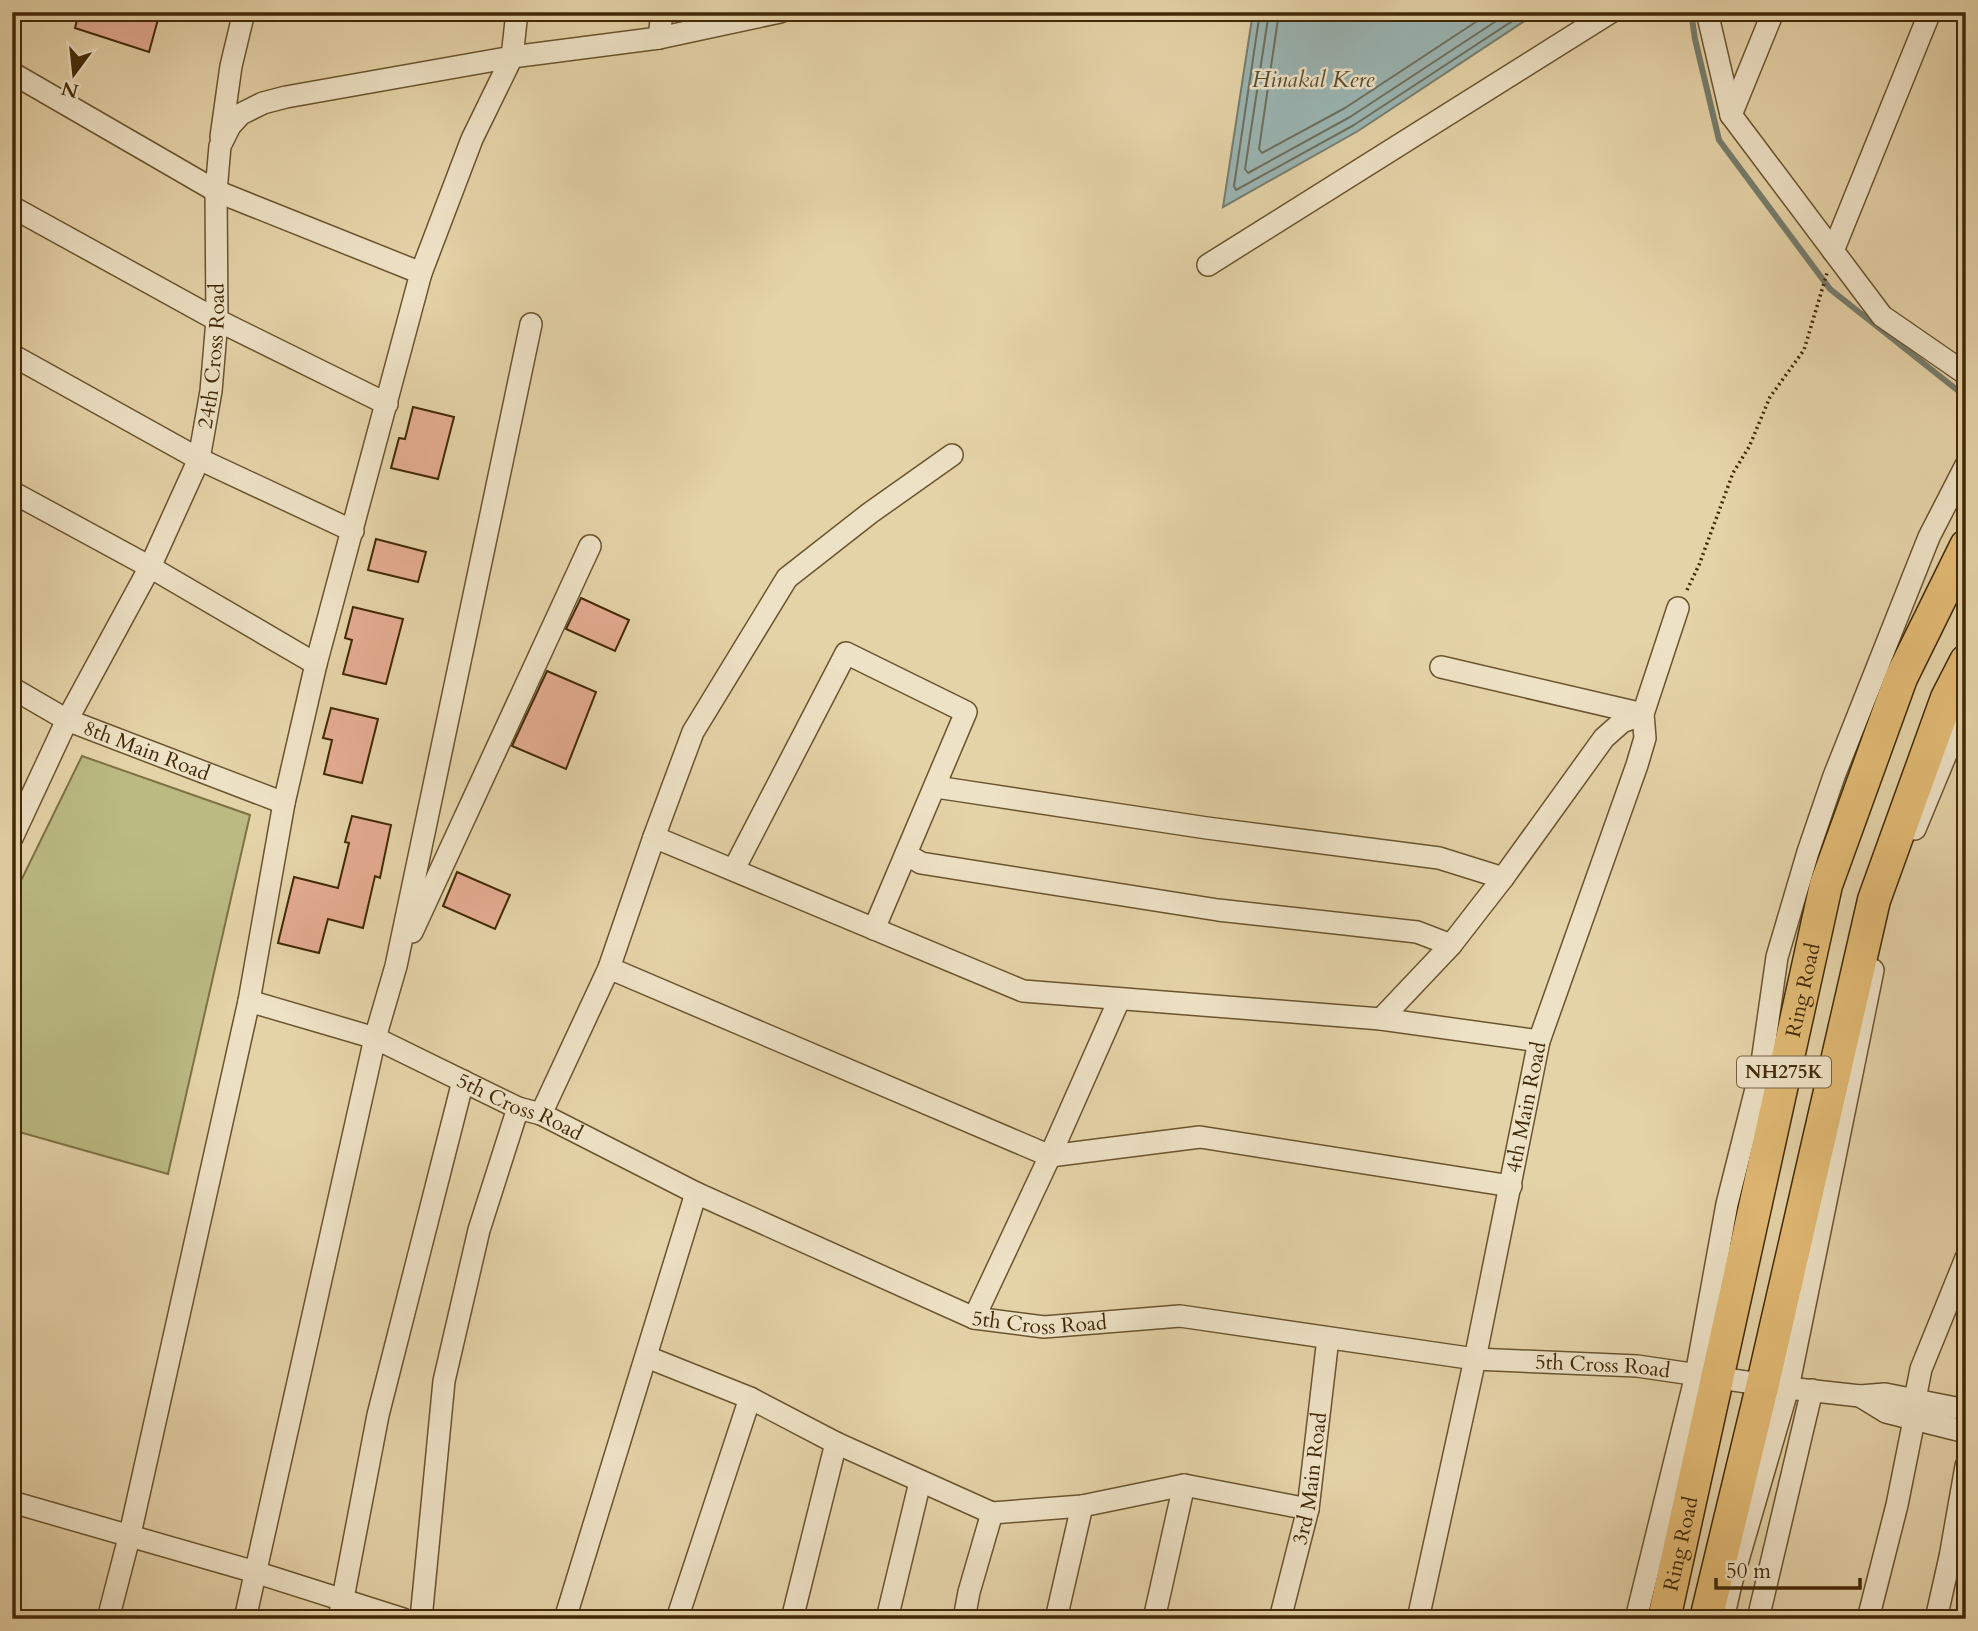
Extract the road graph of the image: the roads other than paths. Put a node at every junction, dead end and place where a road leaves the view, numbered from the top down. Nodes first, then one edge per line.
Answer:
1 (244, 12) edge
2 (517, 12) edge
3 (662, 12) edge
4 (780, 12) edge
5 (1611, 12) edge
6 (1707, 12) edge
7 (1773, 12) edge
8 (1930, 12) edge
9 (659, 38) junction
10 (512, 57) junction
11 (12, 73) edge
12 (1731, 115) junction
13 (220, 146) junction
14 (216, 191) junction
15 (12, 207) edge
16 (1830, 259) junction
17 (1208, 265) dead end
18 (421, 273) junction
19 (217, 320) junction
20 (531, 324) dead end
21 (12, 355) edge
22 (1966, 374) edge
23 (387, 404) junction
24 (951, 455) dead end
25 (199, 459) junction
26 (1966, 465) edge
27 (12, 492) edge
28 (353, 531) junction
29 (590, 546) dead end
30 (1966, 546) edge
31 (150, 567) junction
32 (1678, 608) road end
33 (1966, 661) edge
34 (316, 664) junction
35 (1440, 667) dead end
36 (12, 688) edge
37 (1966, 706) edge
38 (1643, 714) junction
39 (67, 720) junction
40 (936, 787) junction
41 (284, 803) junction
42 (654, 837) junction
43 (12, 838) edge
44 (906, 854) junction
45 (734, 869) junction
46 (1503, 878) junction
47 (874, 929) junction
48 (1451, 945) junction
49 (396, 966) junction
50 (609, 968) junction
51 (1119, 1000) junction
52 (249, 1001) junction
53 (1381, 1019) junction
54 (375, 1038) junction
55 (1539, 1041) junction
56 (463, 1081) junction
57 (518, 1108) junction
58 (541, 1114) junction
59 (1050, 1156) junction
60 (1511, 1186) junction
61 (696, 1193) junction
62 (1966, 1258) edge
63 (974, 1318) junction
64 (1328, 1338) junction
65 (647, 1357) junction
66 (1475, 1359) junction
67 (1706, 1376) junction
68 (1775, 1385) junction
69 (1812, 1390) junction
70 (750, 1398) junction
71 (1914, 1410) junction
72 (1966, 1410) edge
73 (1966, 1432) edge
74 (836, 1443) junction
75 (1966, 1466) edge
76 (920, 1482) junction
77 (1184, 1485) junction
78 (12, 1502) edge
79 (1082, 1506) junction
80 (1308, 1509) junction
81 (992, 1513) junction
82 (130, 1534) junction
83 (255, 1572) junction
84 (341, 1609) edge
85 (108, 1619) edge
86 (245, 1619) edge
87 (403, 1619) edge
88 (421, 1619) edge
89 (565, 1619) edge
90 (677, 1619) edge
91 (792, 1619) edge
92 (887, 1619) edge
93 (964, 1619) edge
94 (1056, 1619) edge
95 (1154, 1619) edge
96 (1280, 1619) edge
97 (1418, 1619) edge
98 (1636, 1619) edge
99 (1664, 1619) edge
100 (1706, 1619) edge
101 (1723, 1619) edge
102 (1758, 1619) edge
103 (1868, 1619) edge
104 (1936, 1619) edge

1 - 13 street
2 - 10 street
3 - 9 street
4 - 9 street, 24th Cross Road
5 - 17 street
6 - 12 street
7 - 12 street
8 - 16 street
9 - 10 street, 24th Cross Road
10 - 13 street, 24th Cross Road
10 - 18 street
11 - 14 street
12 - 16 street
13 - 14 street, 24th Cross Road
14 - 18 street
14 - 19 street, 24th Cross Road
15 - 19 street
16 - 22 street
18 - 23 street
19 - 23 street
19 - 25 street, 24th Cross Road
20 - 49 street
21 - 25 street
23 - 28 street
24 - 42 street
25 - 28 street
25 - 31 street, 24th Cross Road
26 - 67 street
27 - 31 street
28 - 34 street
29 - 49 street
30 - 67 highway, Ring Road / NH275K
31 - 34 street
31 - 39 street, 24th Cross Road
32 - 38 street, 4th Main Road
33 - 68 highway, Ring Road / NH275K
34 - 41 street
35 - 38 street
36 - 39 street, 8th Main Road
37 - 68 street
38 - 46 street
38 - 55 street, 4th Main Road
39 - 41 street, 8th Main Road
39 - 43 street, 24th Cross Road
40 - 44 street
40 - 45 street
40 - 46 street
41 - 52 street
42 - 45 street
42 - 50 street
44 - 47 street
44 - 48 street
45 - 47 street
46 - 48 street
47 - 51 street
48 - 53 street
49 - 54 street
50 - 58 street
50 - 59 street
51 - 53 street
51 - 59 street
52 - 54 street, 5th Cross Road
52 - 82 street
53 - 55 street
54 - 56 street, 5th Cross Road
54 - 83 street
55 - 60 street, 4th Main Road
56 - 57 street, 5th Cross Road
56 - 84 street
57 - 58 street, 5th Cross Road
57 - 88 street
58 - 61 street, 5th Cross Road
59 - 60 street
59 - 63 street
60 - 66 street, 4th Main Road
61 - 63 street, 5th Cross Road
61 - 65 street
62 - 71 street
63 - 64 street, 5th Cross Road
64 - 66 street, 5th Cross Road
64 - 80 street, 3rd Main Road
65 - 70 street
65 - 89 street
66 - 67 street, 5th Cross Road
66 - 97 street, 4th Main Road
67 - 68 street, 5th Cross Road
67 - 98 street
67 - 99 highway, Ring Road / NH275K
68 - 69 street, 5th Cross Road
68 - 100 highway, Ring Road / NH275K
68 - 101 street
69 - 71 street, 5th Cross Road
69 - 102 street
70 - 74 street
70 - 90 street
71 - 72 street
71 - 73 street
71 - 103 street
74 - 76 street
74 - 91 street
75 - 104 street
76 - 81 street
76 - 92 street
77 - 79 street
77 - 80 street
77 - 95 street
78 - 82 street
79 - 81 street
79 - 94 street
80 - 96 street, 3rd Main Road
81 - 93 street
82 - 83 street
82 - 85 street
83 - 84 street
83 - 86 street
84 - 87 street

